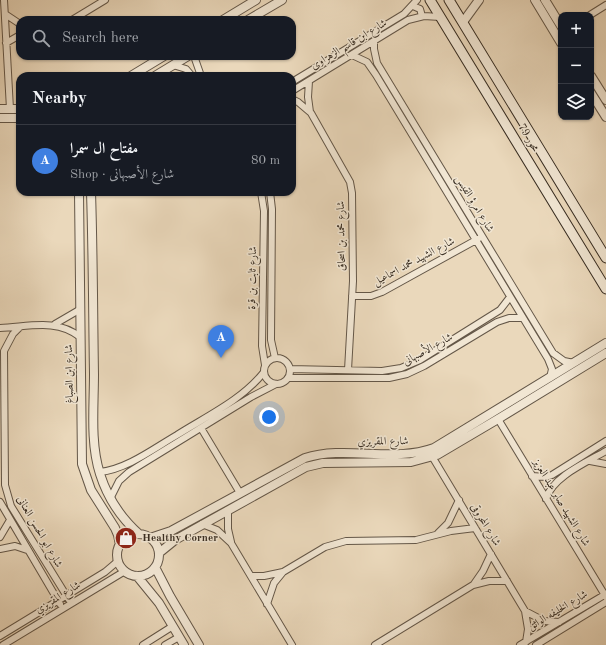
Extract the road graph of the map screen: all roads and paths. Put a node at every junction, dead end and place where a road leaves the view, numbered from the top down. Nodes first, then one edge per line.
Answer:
1 (4, 0) edge
2 (105, 0) edge
3 (256, 0) edge
4 (282, 0) edge
5 (430, 0) edge
6 (449, 0) edge
7 (479, 0) edge
8 (535, 0) edge
9 (545, 0) edge
10 (415, 3) edge
11 (606, 5) edge
12 (594, 12) edge
13 (4, 14) junction
14 (79, 16) edge
15 (230, 16) edge
16 (255, 16) edge
17 (422, 16) junction
18 (440, 17) junction
19 (558, 21) edge
20 (16, 22) edge
21 (463, 22) junction
22 (16, 37) edge
23 (558, 38) edge
24 (374, 42) junction
25 (6, 43) junction
26 (352, 55) junction
27 (157, 60) edge
28 (181, 60) edge
29 (195, 60) edge
30 (329, 60) junction
31 (173, 65) junction
32 (333, 66) junction
33 (138, 72) edge
34 (162, 72) edge
35 (189, 72) edge
36 (200, 72) edge
37 (296, 80) edge
38 (309, 80) junction
39 (594, 81) edge
40 (296, 88) edge
41 (594, 97) edge
42 (606, 100) edge
43 (296, 101) edge
44 (16, 108) edge
45 (0, 109) edge
46 (10, 109) junction
47 (310, 113) junction
48 (606, 117) edge
49 (0, 118) edge
50 (16, 118) edge
51 (538, 146) junction
52 (526, 158) junction
53 (553, 172) junction
54 (542, 184) junction
55 (79, 196) edge
56 (92, 196) edge
57 (262, 196) edge
58 (270, 196) edge
59 (482, 237) junction
60 (475, 241) junction
61 (606, 258) edge
62 (263, 270) junction
63 (271, 270) junction
64 (606, 289) edge
65 (352, 296) junction
66 (510, 297) junction
67 (79, 310) junction
68 (523, 318) junction
69 (55, 324) junction
70 (20, 327) junction
71 (0, 328) edge
72 (80, 337) junction
73 (606, 343) edge
74 (606, 353) edge
75 (275, 358) junction
76 (574, 363) junction
77 (265, 365) junction
78 (290, 369) junction
79 (348, 370) junction
80 (264, 372) junction
81 (288, 378) junction
82 (550, 378) junction
83 (276, 384) junction
84 (498, 420) junction
85 (200, 428) junction
86 (606, 441) edge
87 (606, 451) edge
88 (430, 453) junction
89 (584, 455) junction
90 (588, 461) junction
91 (606, 464) edge
92 (100, 472) junction
93 (532, 476) junction
94 (240, 493) junction
95 (111, 497) junction
96 (546, 499) junction
97 (459, 500) junction
98 (10, 503) junction
99 (1, 504) edge
100 (228, 510) junction
101 (10, 520) junction
102 (202, 524) junction
103 (475, 528) junction
104 (139, 534) junction
105 (436, 534) junction
106 (0, 537) edge
107 (150, 538) junction
108 (231, 543) junction
109 (120, 545) junction
110 (0, 549) edge
111 (28, 550) junction
112 (159, 552) junction
113 (491, 554) junction
114 (118, 561) junction
115 (155, 567) junction
116 (126, 571) junction
117 (283, 572) junction
118 (137, 576) junction
119 (251, 576) junction
120 (507, 581) junction
121 (472, 585) junction
122 (606, 595) edge
123 (66, 596) junction
124 (58, 600) junction
125 (606, 602) edge
126 (71, 603) junction
127 (267, 604) junction
128 (63, 608) junction
129 (525, 610) junction
130 (559, 622) junction
131 (173, 626) junction
132 (0, 636) edge
133 (179, 637) junction
134 (523, 643) edge
135 (3, 645) edge
136 (144, 645) edge
137 (166, 645) edge
138 (184, 645) edge
139 (199, 645) edge
140 (292, 645) edge
141 (374, 645) edge
142 (536, 645) edge

1 - 13 street
2 - 14 street
3 - 15 street
4 - 16 street
5 - 18 main road, محور 79
6 - 21 main road, محور 79
7 - 21 street
8 - 23 street
9 - 19 street
10 - 17 street
10 - 30 street, شارع ابن قاسم الزهراوى
11 - 12 street
13 - 20 street
13 - 25 street
17 - 18 street, شارع ابن قاسم الزهراوى
17 - 24 street, شارع ابن قاسم الزهراوى
18 - 52 main road, محور 79
21 - 51 main road, محور 79
22 - 25 street
24 - 26 street, شارع ابن قاسم الزهراوى
24 - 59 street, شارع امرؤ القيس
25 - 46 street
26 - 32 street, شارع ابن قاسم الزهراوى
26 - 60 street, شارع امرؤ القيس
27 - 33 street
28 - 31 street
29 - 36 street
30 - 32 street
30 - 37 street, شارع ابن قاسم الزهراوى
31 - 34 street
31 - 35 street
32 - 38 street, شارع ابن قاسم الزهراوى
38 - 40 street, شارع ابن قاسم الزهراوى
38 - 47 street, شارع محمد بن اسحاق
39 - 42 street
41 - 48 street
43 - 47 street, شارع محمد بن اسحاق
44 - 46 street
45 - 46 street
47 - 65 street, شارع محمد بن اسحاق
49 - 50 street
51 - 52 main road
51 - 53 main road, محور 79
52 - 54 main road, محور 79
53 - 54 main road
53 - 61 main road, محور 79
54 - 64 main road, محور 79
55 - 67 street, شارع ابن الصباغ
56 - 92 street
57 - 62 street, شارع ثابت بن قرة
58 - 63 street, شارع ثابت بن قرة
59 - 60 street, شارع الشهيد محمد اسماعيل
59 - 76 street, شارع امرؤ القيس
60 - 65 street, شارع الشهيد محمد اسماعيل
60 - 66 street, شارع امرؤ القيس
62 - 63 street
62 - 77 street, شارع ثابت بن قرة
63 - 75 street, شارع ثابت بن قرة
65 - 79 street, شارع محمد بن اسحاق
66 - 68 street, شارع امرؤ القيس
66 - 79 street, شارع الأصبهانى
67 - 69 street
67 - 72 street, شارع ابن الصباغ
68 - 81 street, شارع الأصبهانى
68 - 82 street, شارع امرؤ القيس
69 - 70 street
69 - 72 street
70 - 71 street
70 - 98 street, شارع ابو الحسن العنانى
72 - 109 street, شارع ابن الصباغ
73 - 76 street, شارع المقريزي
74 - 84 street, شارع المقريزي
75 - 77 street
75 - 78 street
76 - 82 street, شارع المقريزي
77 - 80 street
78 - 79 street, شارع الأصبهانى
78 - 81 street
80 - 83 street
80 - 92 street
81 - 83 street
82 - 88 street, شارع المقريزي
83 - 85 street
84 - 88 street, شارع المقريزي
84 - 93 street, شارع الشهيد صابر عبد العزيز
85 - 94 street
85 - 95 street
86 - 89 street
87 - 90 street
88 - 94 street, شارع المقريزي
88 - 97 street, شارع المحروقى
88 - 100 street, شارع المقريزي
89 - 90 street
89 - 93 street
90 - 91 street
90 - 96 street
92 - 95 street
93 - 96 street, شارع الشهيد صابر عبد العزيز
94 - 107 street, شارع المقريزي
95 - 104 street
96 - 122 street, شارع الشهيد صابر عبد العزيز
97 - 103 street, شارع المحروقى
97 - 105 street
98 - 99 street
98 - 123 street, شارع ابو الحسن العنانى
99 - 101 street, شارع ابو الحسن العنانى
100 - 102 street, شارع المقريزي
100 - 108 street
101 - 106 street
101 - 111 street, شارع ابو الحسن العنانى
102 - 108 street
102 - 112 street, شارع المقريزي
103 - 105 street
103 - 113 street, شارع المحروقى
104 - 107 street
104 - 109 street
105 - 117 street
107 - 112 street
108 - 119 street
109 - 114 street
110 - 111 street
111 - 124 street, شارع ابو الحسن العنانى
112 - 115 street
113 - 120 street, شارع المحروقى
113 - 121 street
114 - 116 street
114 - 123 street, شارع المقريزي
115 - 118 street
115 - 139 street
116 - 118 street
116 - 126 street, شارع المقريزي
117 - 119 street
117 - 127 street
118 - 131 street
119 - 127 street
120 - 121 street
120 - 129 street, شارع المحروقى
121 - 141 street
122 - 130 street, شارع الخليفه الواثق
123 - 124 street, شارع المقريزي
123 - 126 street, شارع ابو الحسن العنانى
124 - 128 street, شارع ابو الحسن العنانى
124 - 132 street, شارع المقريزي
125 - 142 street, شارع الخليفه الواثق
126 - 128 street, شارع المقريزي
127 - 140 street
128 - 135 street, شارع المقريزي
129 - 130 street
129 - 134 street, شارع المحروقى
130 - 134 street, شارع الخليفه الواثق
131 - 133 street
131 - 136 street
133 - 137 street
133 - 138 street

